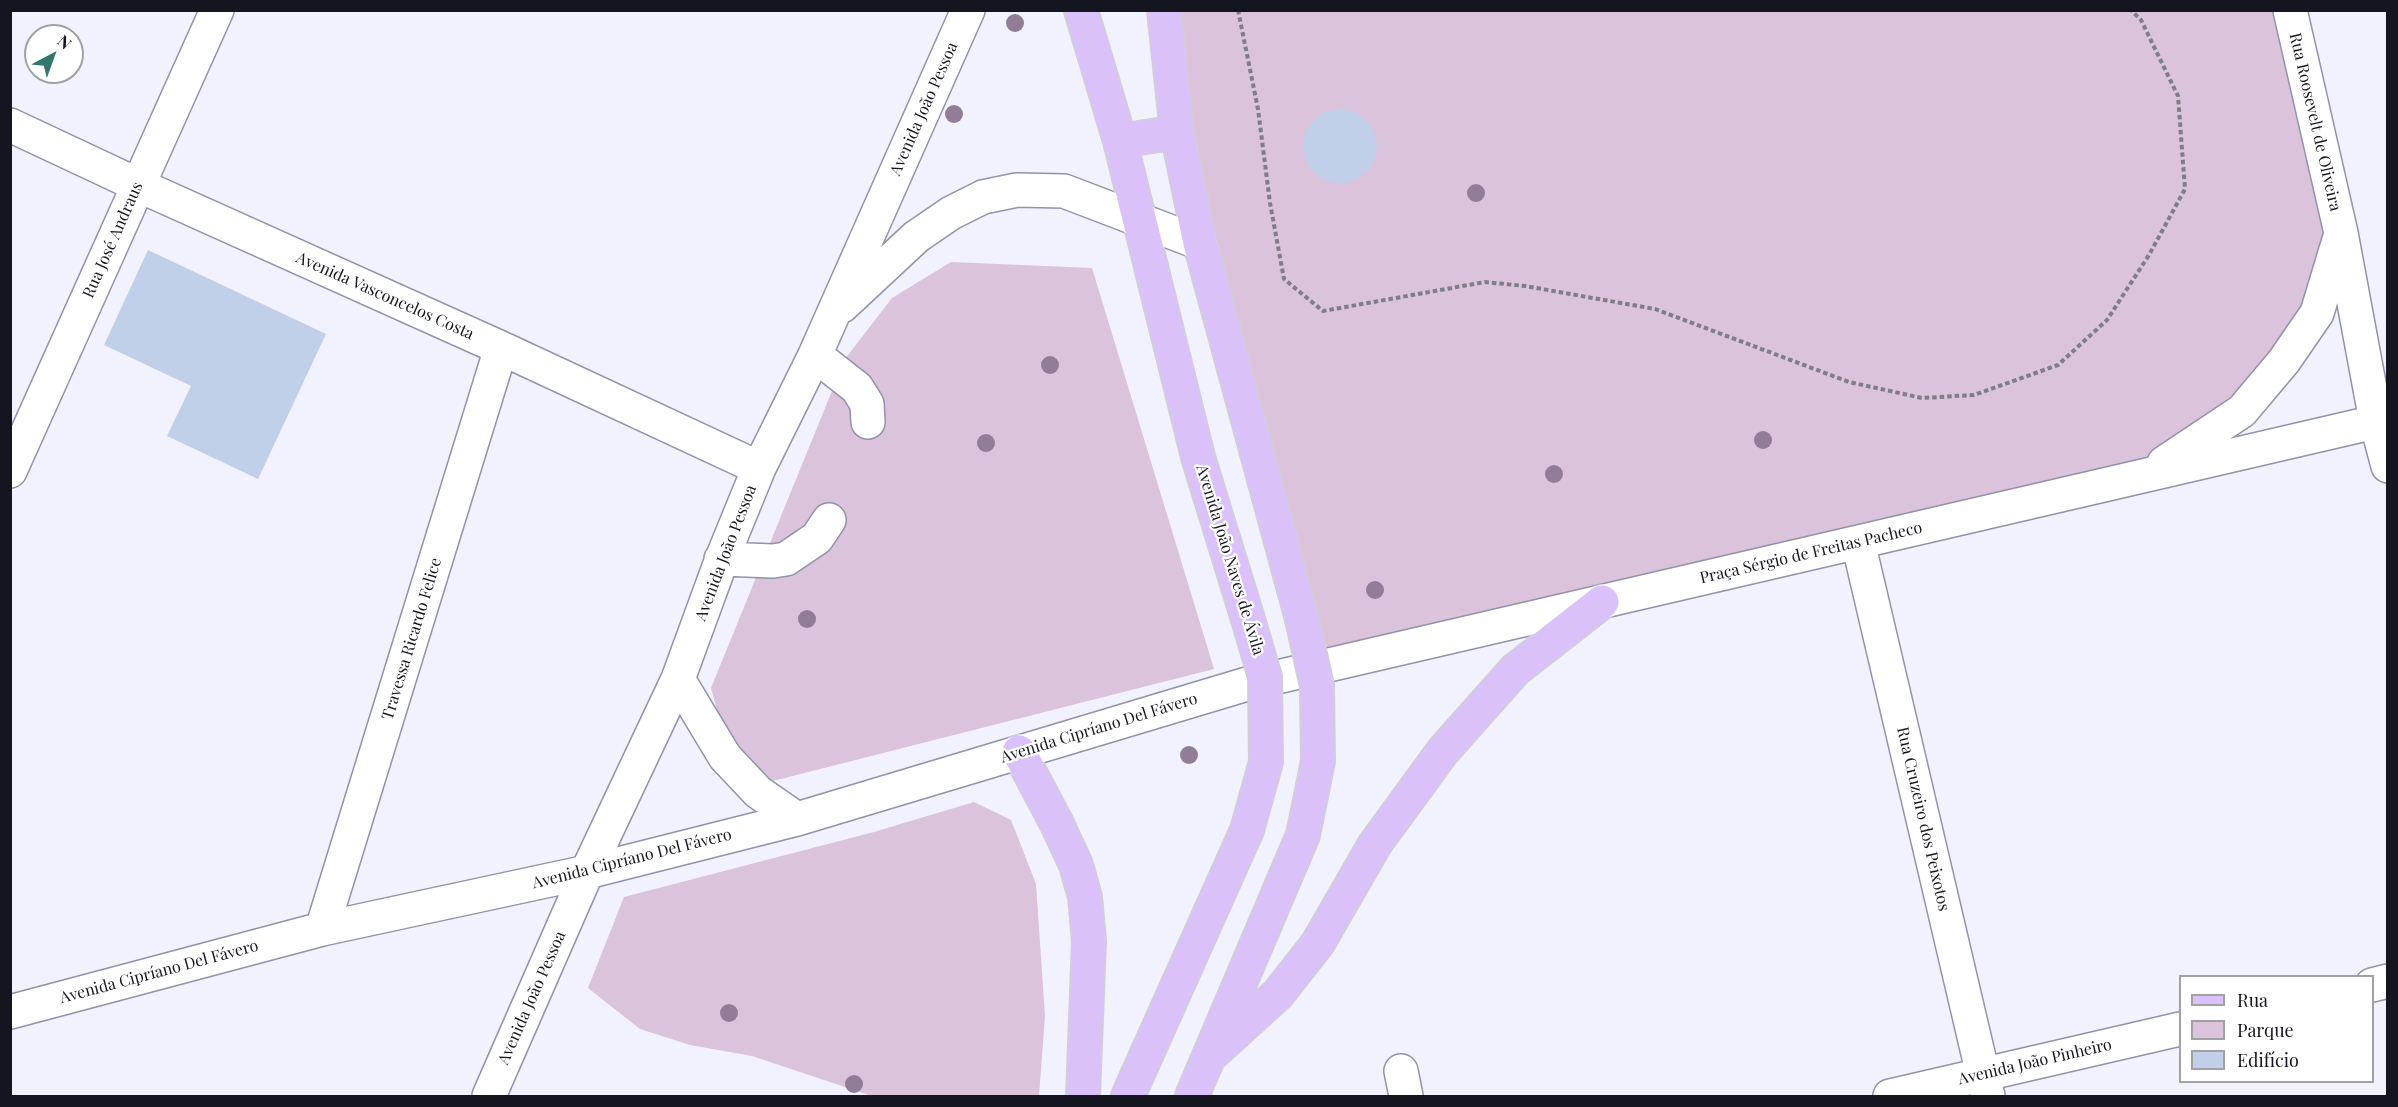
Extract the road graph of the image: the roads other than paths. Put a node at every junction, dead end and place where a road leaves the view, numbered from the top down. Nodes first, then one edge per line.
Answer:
1 (217, 10) edge
2 (968, 10) edge
3 (1081, 10) edge
4 (1164, 10) edge
5 (2290, 10) edge
6 (10, 125) edge
7 (1177, 132) junction
8 (1120, 141) junction
9 (138, 186) junction
10 (1137, 217) junction
11 (2341, 233) junction
12 (1200, 243) junction
13 (831, 315) junction
14 (501, 348) junction
15 (815, 355) junction
16 (2382, 420) edge
17 (868, 422) dead end
18 (2388, 466) edge
19 (759, 468) junction
20 (10, 471) edge
21 (2148, 474) junction
22 (829, 520) dead end
23 (1858, 542) junction
24 (722, 559) junction
25 (1602, 602) junction
26 (678, 679) junction
27 (1247, 684) joint
28 (1019, 752) junction
29 (798, 819) junction
30 (587, 872) junction
31 (322, 929) junction
32 (10, 1012) edge
33 (2179, 1030) edge
34 (1212, 1053) junction
35 (1985, 1085) edge
36 (1080, 1091) edge
37 (489, 1096) edge
38 (1128, 1096) edge
39 (1192, 1096) edge
40 (1890, 1096) edge

1 - 9 street, Rua José Andraus
2 - 13 street, Avenida João Pessoa
3 - 8 main road, Avenida João Naves de Ávila
4 - 7 main road
5 - 11 street, Rua Roosevelt de Oliveira
6 - 9 street, Avenida Vasconcelos Costa
7 - 8 main road
7 - 12 main road
8 - 10 main road, Avenida João Naves de Ávila
9 - 14 street, Avenida Vasconcelos Costa
9 - 20 street, Rua José Andraus
10 - 12 street
10 - 13 street
10 - 38 main road, Avenida João Naves de Ávila, bridge
11 - 16 street, Rua Roosevelt de Oliveira
11 - 21 street, Rua Roosevelt de Oliveira
12 - 34 main road, bridge
13 - 15 street, Avenida João Pessoa
14 - 19 street, Avenida Vasconcelos Costa
14 - 31 street, Travessa Ricardo Felice
15 - 17 street
15 - 19 street, Avenida João Pessoa
16 - 18 street, Rua Roosevelt de Oliveira
16 - 21 street, Praça Sérgio de Freitas Pacheco
19 - 24 street, Avenida João Pessoa
21 - 23 street, Praça Sérgio de Freitas Pacheco
22 - 24 street
23 - 25 street, Praça Sérgio de Freitas Pacheco
23 - 35 street, Rua Cruzeiro dos Peixotos
24 - 26 street, Avenida João Pessoa
25 - 27 street, Praça Sérgio de Freitas Pacheco
25 - 34 main road
26 - 29 street
26 - 30 street, Avenida João Pessoa
27 - 28 street, Avenida Cipríano Del Fávero
28 - 29 street, Avenida Cipríano Del Fávero
28 - 36 main road
29 - 30 street, Avenida Cipríano Del Fávero
30 - 31 street, Avenida Cipríano Del Fávero
30 - 37 street, Avenida João Pessoa
31 - 32 street, Avenida Cipríano Del Fávero
33 - 35 street, Avenida João Pinheiro
34 - 39 main road
35 - 40 street, Avenida João Pinheiro

